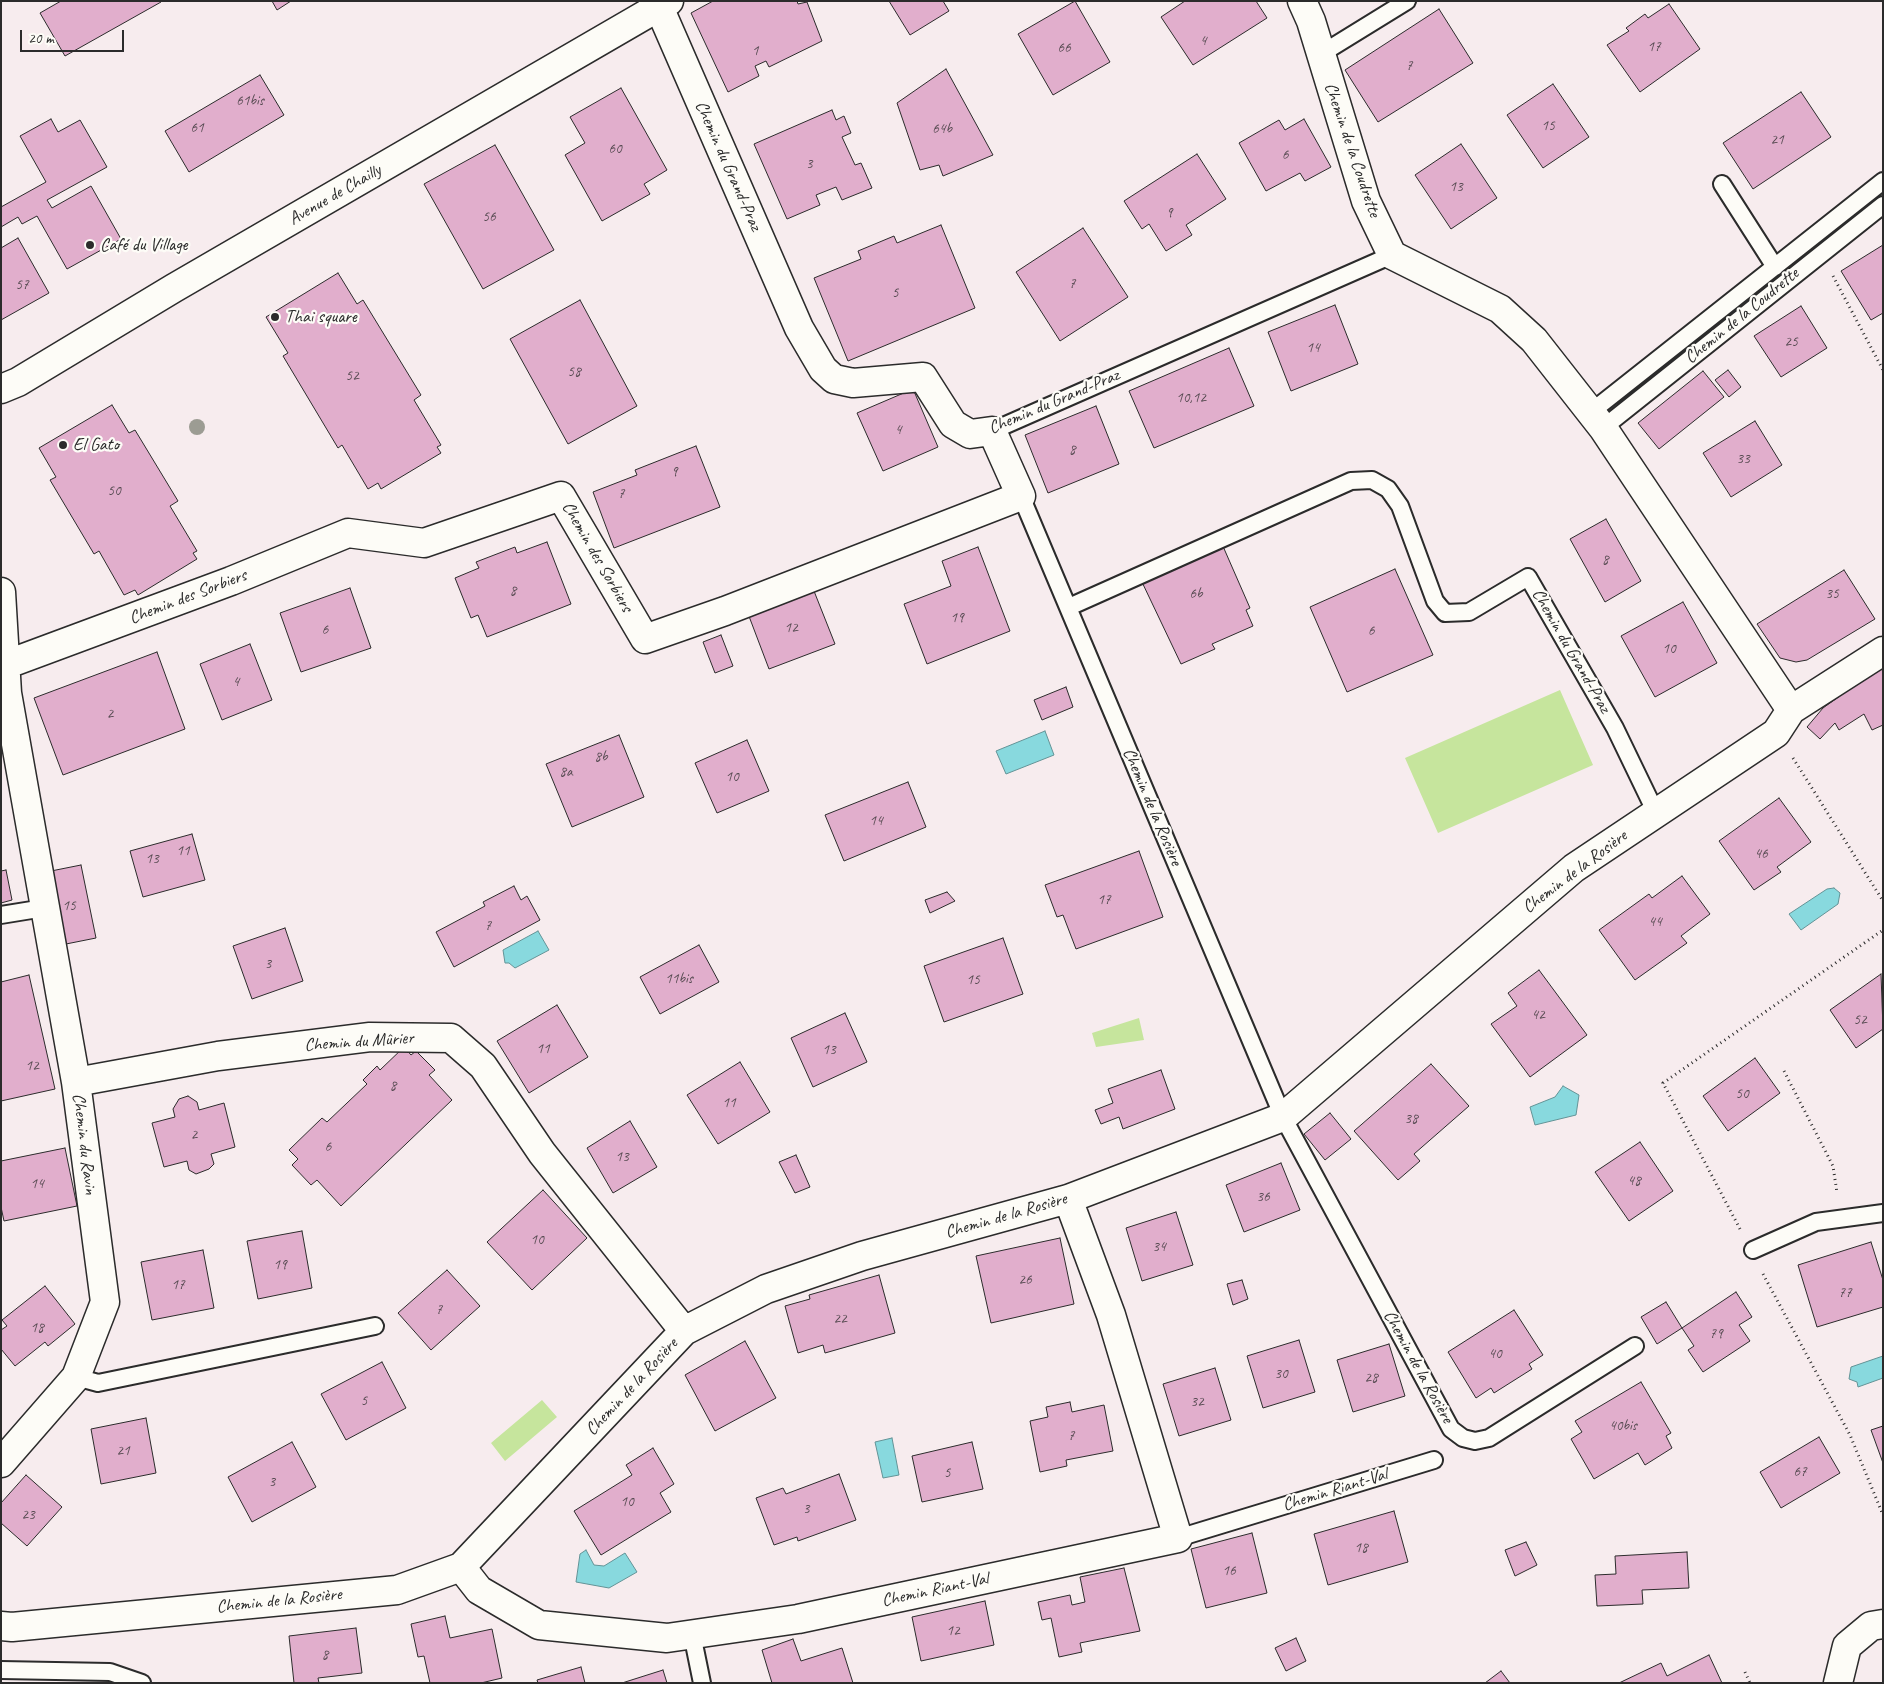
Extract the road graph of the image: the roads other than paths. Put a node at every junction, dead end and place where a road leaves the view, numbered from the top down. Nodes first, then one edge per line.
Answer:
1 (1302, 1) edge
2 (1407, 1) edge
3 (664, 4) edge
4 (1320, 54) junction
5 (1883, 181) edge
6 (1722, 184) dead end
7 (1883, 205) edge
8 (1392, 255) junction
9 (1775, 267) junction
10 (1, 389) edge
11 (1597, 420) junction
12 (992, 430) junction
13 (1021, 496) junction
14 (1, 592) edge
15 (1069, 607) junction
16 (1883, 651) edge
17 (5, 665) junction
18 (4, 693) edge
19 (1791, 710) junction
20 (10, 758) edge
21 (1656, 813) junction
22 (44, 908) junction
23 (1, 915) edge
24 (76, 1082) junction
25 (1283, 1117) junction
26 (1068, 1199) junction
27 (1883, 1213) edge
28 (1753, 1250) road end
29 (374, 1326) dead end
30 (684, 1331) junction
31 (1635, 1346) dead end
32 (76, 1377) junction
33 (1434, 1460) dead end
34 (1, 1463) edge
35 (1178, 1538) junction
36 (461, 1567) junction
37 (1883, 1624) edge
38 (1, 1626) edge
39 (692, 1634) junction
40 (1, 1670) edge
41 (142, 1683) edge
42 (702, 1683) edge
43 (1838, 1683) edge

1 - 4 street, Chemin de la Coudrette
2 - 4 lane
3 - 10 street, Avenue de Chailly
3 - 12 street, Chemin du Grand-Praz
4 - 8 street, Chemin de la Coudrette
5 - 9 lane, Chemin de la Coudrette
6 - 9 lane, Chemin de la Coudrette
7 - 11 lane, Chemin de la Coudrette
8 - 11 street
8 - 12 lane, Chemin du Grand-Praz
9 - 11 lane, Chemin de la Coudrette
11 - 19 street
12 - 13 street
13 - 15 lane, Chemin de la Rosière
13 - 17 street, Chemin des Sorbiers
14 - 17 street, Chemin du Ravin
15 - 21 lane, Chemin du Grand-Praz
15 - 25 lane, Chemin de la Rosière
16 - 19 street, Chemin de la Rosière
17 - 18 street, Chemin du Ravin
18 - 20 street, Chemin du Ravin
19 - 21 street, Chemin de la Rosière
20 - 22 street, Chemin du Ravin
21 - 25 street, Chemin de la Rosière
22 - 23 lane
22 - 24 street, Chemin du Ravin
24 - 30 street, Chemin du Mûrier
24 - 32 street, Chemin du Ravin
25 - 26 street, Chemin de la Rosière
25 - 31 lane, Chemin de la Rosière
26 - 30 street, Chemin de la Rosière
26 - 35 street
27 - 28 lane
29 - 32 lane
30 - 36 street, Chemin de la Rosière
32 - 34 street, Chemin du Ravin
33 - 35 lane, Chemin Riant-Val
35 - 39 street, Chemin Riant-Val
36 - 38 street, Chemin de la Rosière
36 - 39 street, Chemin Riant-Val
37 - 43 street
39 - 42 lane
40 - 41 lane

